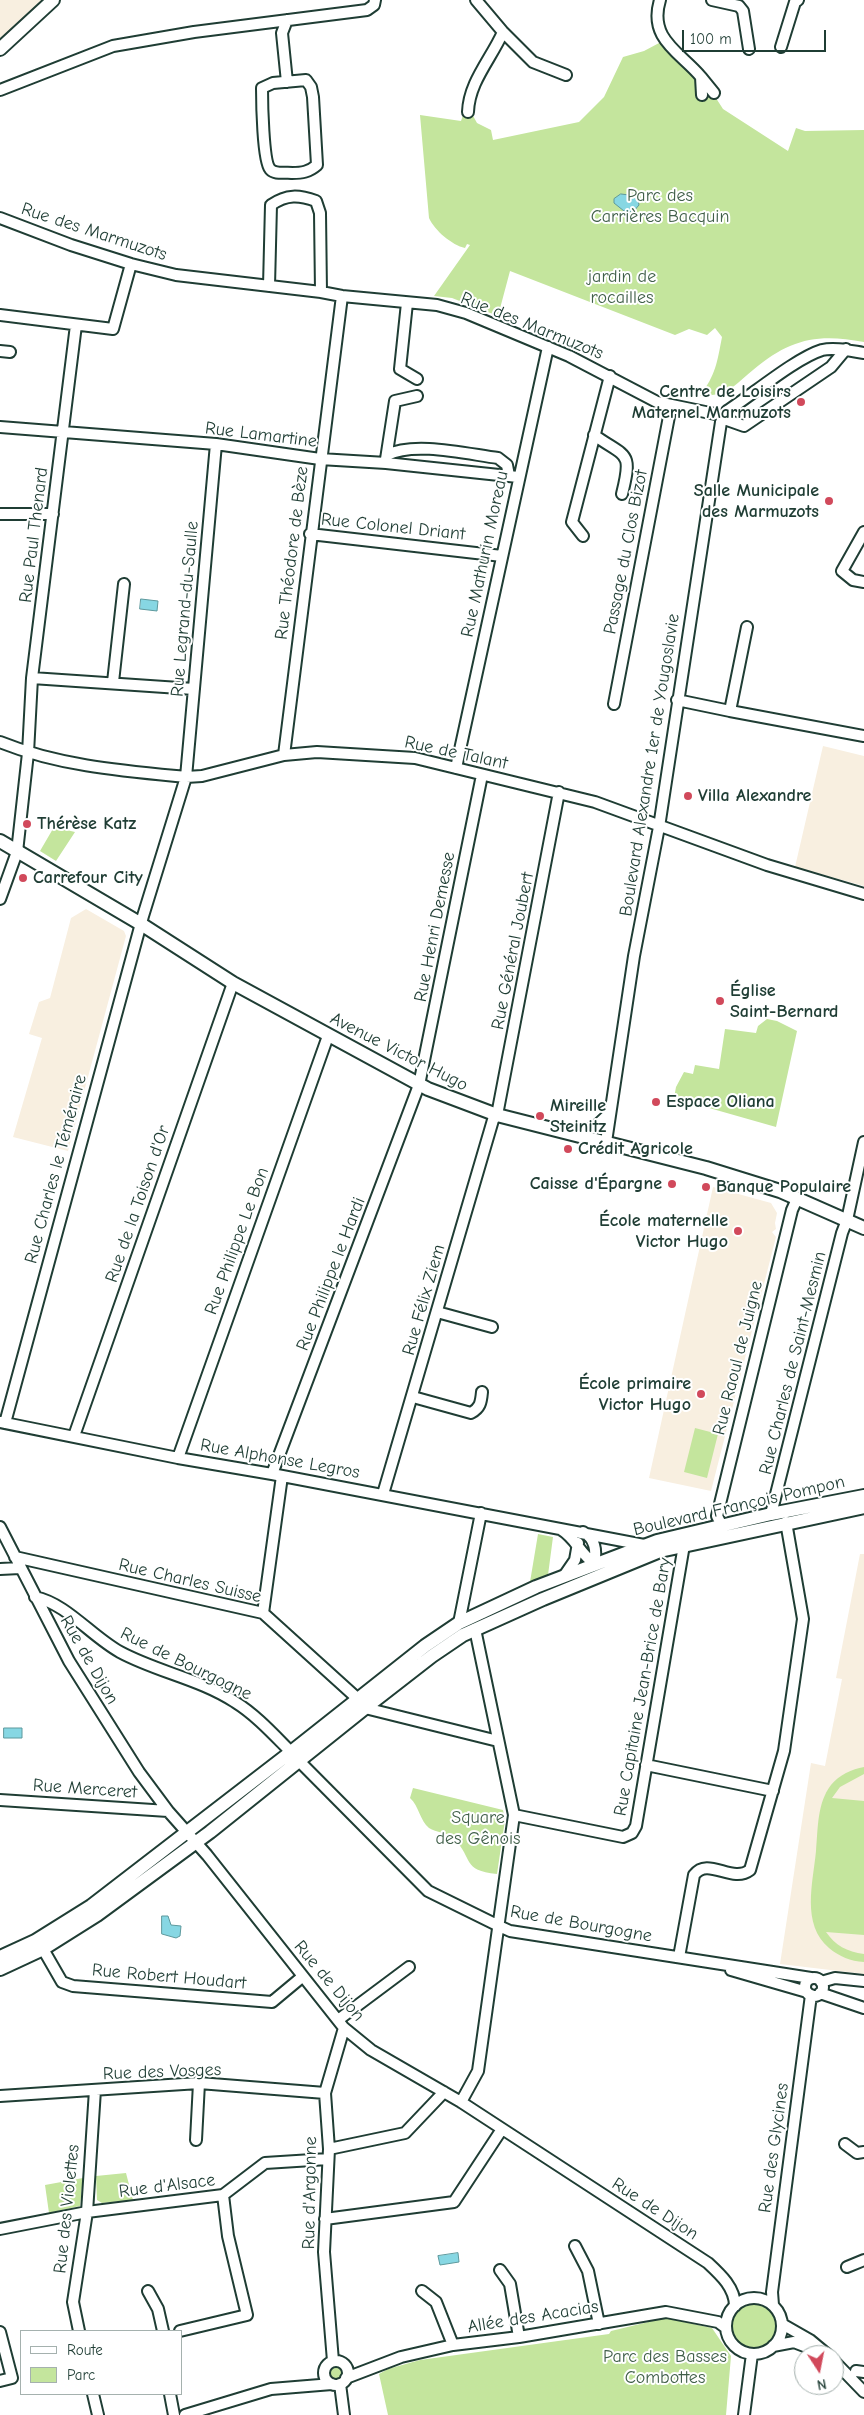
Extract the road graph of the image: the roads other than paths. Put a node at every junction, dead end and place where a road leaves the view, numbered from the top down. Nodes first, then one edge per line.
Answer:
1 (53, 0) edge
2 (375, 0) edge
3 (476, 0) edge
4 (660, 0) edge
5 (712, 0) edge
6 (798, 0) edge
7 (287, 20) junction
8 (503, 32) junction
9 (781, 47) dead end
10 (0, 49) edge
11 (749, 49) dead end
12 (566, 75) dead end
13 (701, 77) junction
14 (287, 82) junction
15 (0, 90) edge
16 (714, 93) dead end
17 (702, 95) dead end
18 (468, 112) dead end
19 (0, 218) edge
20 (131, 264) junction
21 (269, 286) junction
22 (321, 292) junction
23 (342, 296) junction
24 (407, 303) junction
25 (0, 315) edge
26 (76, 325) junction
27 (548, 347) junction
28 (846, 349) junction
29 (864, 353) edge
30 (610, 376) junction
31 (418, 379) dead end
32 (417, 396) dead end
33 (671, 406) junction
34 (723, 417) junction
35 (0, 427) edge
36 (63, 433) junction
37 (594, 435) junction
38 (216, 444) junction
39 (320, 459) junction
40 (386, 459) junction
41 (513, 476) junction
42 (622, 494) dead end
43 (0, 514) edge
44 (53, 514) junction
45 (864, 532) edge
46 (310, 534) junction
47 (584, 536) dead end
48 (502, 556) junction
49 (864, 582) edge
50 (124, 584) dead end
51 (746, 627) dead end
52 (32, 678) junction
53 (113, 682) junction
54 (194, 689) junction
55 (677, 700) junction
56 (614, 704) dead end
57 (730, 711) junction
58 (864, 736) edge
59 (0, 742) edge
60 (28, 754) junction
61 (284, 755) junction
62 (456, 768) junction
63 (482, 775) junction
64 (186, 778) junction
65 (559, 792) junction
66 (659, 827) junction
67 (0, 841) edge
68 (17, 852) junction
69 (864, 894) edge
70 (0, 899) edge
71 (141, 924) junction
72 (233, 982) junction
73 (328, 1036) junction
74 (419, 1085) junction
75 (610, 1112) junction
76 (497, 1116) junction
77 (575, 1134) junction
78 (606, 1142) junction
79 (864, 1142) edge
80 (797, 1199) junction
81 (847, 1220) junction
82 (864, 1228) edge
83 (438, 1312) junction
84 (492, 1327) dead end
85 (482, 1392) dead end
86 (413, 1398) junction
87 (2, 1423) edge
88 (74, 1436) junction
89 (178, 1458) junction
90 (277, 1475) junction
91 (383, 1494) junction
92 (864, 1496) edge
93 (864, 1507) edge
94 (481, 1513) junction
95 (771, 1514) junction
96 (786, 1522) junction
97 (722, 1526) junction
98 (0, 1527) edge
99 (555, 1527) junction
100 (582, 1531) junction
101 (578, 1543) junction
102 (684, 1544) junction
103 (644, 1545) junction
104 (15, 1557) junction
105 (594, 1563) junction
106 (622, 1566) junction
107 (20, 1568) junction
108 (0, 1569) edge
109 (564, 1576) junction
110 (34, 1597) junction
111 (263, 1613) junction
112 (511, 1613) junction
113 (459, 1623) junction
114 (475, 1629) junction
115 (362, 1703) junction
116 (498, 1741) junction
117 (295, 1756) junction
118 (646, 1765) junction
119 (773, 1791) junction
120 (0, 1800) edge
121 (168, 1811) junction
122 (514, 1815) junction
123 (187, 1833) junction
124 (196, 1843) junction
125 (499, 1926) junction
126 (43, 1949) junction
127 (0, 1957) edge
128 (679, 1957) junction
129 (709, 1962) junction
130 (409, 1967) dead end
131 (0, 1969) edge
132 (302, 1977) junction
133 (811, 1978) junction
134 (864, 1981) edge
135 (821, 1982) junction
136 (813, 1993) junction
137 (864, 2008) edge
138 (341, 2024) junction
139 (199, 2083) junction
140 (95, 2090) junction
141 (444, 2092) junction
142 (325, 2093) junction
143 (0, 2096) edge
144 (461, 2102) junction
145 (502, 2129) junction
146 (196, 2140) dead end
147 (845, 2144) dead end
148 (864, 2152) edge
149 (328, 2154) junction
150 (223, 2195) junction
151 (86, 2212) junction
152 (325, 2219) junction
153 (0, 2228) edge
154 (575, 2246) dead end
155 (864, 2260) edge
156 (847, 2267) dead end
157 (500, 2270) dead end
158 (148, 2291) dead end
159 (422, 2291) dead end
160 (773, 2305) junction
161 (735, 2306) junction
162 (599, 2324) junction
163 (782, 2324) junction
164 (726, 2328) junction
165 (79, 2330) edge
166 (163, 2330) edge
167 (182, 2331) edge
168 (0, 2332) edge
169 (519, 2337) junction
170 (453, 2345) junction
171 (803, 2345) edge
172 (816, 2345) edge
173 (773, 2346) junction
174 (752, 2354) junction
175 (332, 2361) junction
176 (844, 2372) edge
177 (844, 2379) edge
178 (0, 2381) edge
179 (339, 2382) junction
180 (864, 2393) edge
181 (93, 2395) edge
182 (170, 2395) edge
183 (98, 2415) edge
184 (174, 2415) edge
185 (184, 2415) edge
186 (344, 2415) edge
187 (744, 2415) edge

1 - 10 main road
2 - 7 street
3 - 8 street
4 - 13 street
5 - 11 street
6 - 9 street
7 - 14 street
7 - 15 street
8 - 12 street
8 - 18 street
13 - 16 street
13 - 17 street
14 - 14 street
19 - 20 street, Rue des Marmuzots
20 - 21 street, Rue des Marmuzots
20 - 26 street
21 - 22 street, Rue des Marmuzots
21 - 22 street
22 - 23 street, Rue des Marmuzots
23 - 24 street, Rue des Marmuzots
23 - 39 street, Rue Théodore de Bèze
24 - 27 street, Rue des Marmuzots
24 - 31 street
25 - 26 street
26 - 36 street, Rue Paul Thenard
27 - 30 street, Rue des Marmuzots
27 - 41 street, Rue Mathurin Moreau
28 - 29 street
28 - 34 street
28 - 34 street, Rue des Marmuzots
30 - 33 street, Rue des Marmuzots
30 - 37 street, Rue des Marmuzots
32 - 40 street
33 - 34 street, Rue des Marmuzots
33 - 56 street, Passage du Clos Bizot
34 - 55 street, Boulevard Alexandre 1er de Yougoslavie
35 - 36 street, Rue Lamartine
36 - 38 street, Rue Lamartine
36 - 44 street, Rue Paul Thenard
37 - 42 street
37 - 47 street, Rue des Marmuzots
38 - 39 street, Rue Lamartine
38 - 54 street, Rue Legrand-du-Saulle
39 - 40 street, Rue Lamartine
39 - 46 street, Rue Théodore de Bèze
40 - 41 street, Rue Lamartine
40 - 41 street
41 - 48 street, Rue Mathurin Moreau
43 - 44 street
44 - 52 street, Rue Paul Thenard
45 - 49 street
46 - 48 street, Rue Colonel Driant
46 - 61 street, Rue Théodore de Bèze
48 - 62 street, Rue Mathurin Moreau
50 - 53 street
51 - 57 street
52 - 53 street
52 - 60 street, Rue Paul Thenard
53 - 54 street
54 - 64 street, Rue Legrand-du-Saulle
55 - 57 street
55 - 66 street, Boulevard Alexandre 1er de Yougoslavie
57 - 58 street
59 - 60 street, Rue de Talant
60 - 64 street, Rue de Talant
60 - 68 street, Rue Paul Thenard
61 - 62 street, Rue de Talant
61 - 64 street, Rue de Talant
62 - 63 street, Rue de Talant
63 - 65 street, Rue de Talant
63 - 74 street, Rue Henri Demesse
64 - 71 street, Rue Legrand-du-Saulle
65 - 66 street, Rue de Talant
65 - 76 street, Rue Général Joubert
66 - 69 street, Rue de Talant
66 - 75 street, Boulevard Alexandre 1er de Yougoslavie
67 - 68 main road, Avenue Victor Hugo
68 - 70 street, Rue Paul Thenard
68 - 71 main road, Avenue Victor Hugo
71 - 72 main road, Avenue Victor Hugo
71 - 87 street, Rue Charles le Téméraire
72 - 73 main road, Avenue Victor Hugo
72 - 88 street, Rue de la Toison d'Or
73 - 74 main road, Avenue Victor Hugo
73 - 89 street, Rue Philippe Le Bon
74 - 76 main road, Avenue Victor Hugo
74 - 90 street, Rue Philippe le Hardi
75 - 77 street
75 - 78 street, Boulevard Alexandre 1er de Yougoslavie
76 - 77 main road, Avenue Victor Hugo
76 - 83 street, Rue Félix Ziem
77 - 78 main road, Avenue Victor Hugo
78 - 80 main road, Avenue Victor Hugo
79 - 81 street
80 - 81 main road, Avenue Victor Hugo
80 - 97 street, Rue Raoul de Juigne
81 - 82 main road, Avenue Victor Hugo
81 - 95 street, Rue Charles de Saint-Mesmin
83 - 84 street
83 - 86 street, Rue Félix Ziem
85 - 86 street
86 - 91 street, Rue Félix Ziem
87 - 88 street, Rue Alphonse Legros
88 - 89 street, Rue Alphonse Legros
89 - 90 street, Rue Alphonse Legros
90 - 91 street, Rue Alphonse Legros
90 - 111 street, Rue Philippe le Hardi
91 - 94 street, Rue Alphonse Legros
92 - 95 main road, Boulevard François Pompon
93 - 96 main road, Boulevard François Pompon
94 - 99 street, Rue Alphonse Legros
94 - 113 street
95 - 97 main road, Boulevard François Pompon
96 - 102 main road, Boulevard François Pompon
96 - 119 street
97 - 103 main road, Boulevard François Pompon
98 - 104 street, Rue de Dijon
99 - 100 street, Rue Alphonse Legros
99 - 101 street, Rue Alphonse Legros
100 - 103 street, Rue Alphonse Legros
100 - 105 street
101 - 105 street, Rue Alphonse Legros
101 - 109 street
102 - 106 main road, Boulevard François Pompon
102 - 118 street, Rue Capitaine Jean-Brice de Bary
103 - 105 main road, Boulevard François Pompon
104 - 107 street, Rue de Dijon
104 - 111 street, Rue Charles Suisse
105 - 106 main road
105 - 109 main road, Boulevard François Pompon
105 - 112 main road
106 - 112 main road, Boulevard François Pompon
107 - 108 street
107 - 110 street, Rue de Dijon
109 - 113 main road, Boulevard François Pompon
110 - 117 street, Rue de Bourgogne
110 - 121 street, Rue de Dijon
111 - 115 street, Rue Charles Suisse
112 - 114 main road, Boulevard François Pompon
113 - 115 main road, Boulevard François Pompon
114 - 115 main road, Boulevard François Pompon
114 - 116 street
115 - 116 street, Rue Charles Suisse
115 - 117 main road, Boulevard François Pompon
116 - 122 street
117 - 123 main road
117 - 124 main road
117 - 125 street, Rue de Bourgogne
118 - 119 street
118 - 122 street, Rue Capitaine Jean-Brice de Bary
119 - 128 street
120 - 121 street, Rue Merceret
121 - 123 street, Rue de Dijon
122 - 125 street
123 - 124 street, Rue de Dijon
123 - 127 main road
124 - 126 main road
124 - 132 street, Rue de Dijon
125 - 128 street, Rue de Bourgogne
125 - 144 street
126 - 131 main road
126 - 132 street, Rue Robert Houdart
128 - 129 street, Rue de Bourgogne
129 - 133 street, Rue de Bourgogne
129 - 136 street, Rue de Bourgogne
130 - 138 street
132 - 138 street, Rue de Dijon
133 - 135 street, Rue de Bourgogne
133 - 136 street
134 - 135 street
135 - 136 street
136 - 137 street, Rue de Bourgogne
136 - 160 street, Rue des Glycines
138 - 141 street, Rue de Dijon
138 - 142 street, Rue d'Argonne
139 - 140 street, Rue des Vosges
139 - 142 street, Rue des Vosges
139 - 146 street
140 - 143 street, Rue des Vosges
140 - 151 street, Rue des Violettes
141 - 144 street, Rue de Dijon
141 - 149 street, Rue d'Alsace
142 - 149 street, Rue d'Argonne
144 - 145 street, Rue de Dijon
145 - 152 street
145 - 161 street, Rue de Dijon
147 - 148 street
149 - 150 street, Rue d'Alsace
149 - 152 street, Rue d'Argonne
150 - 151 street, Rue d'Alsace
150 - 167 street
151 - 153 street, Rue d'Alsace
151 - 165 street, Rue des Violettes
152 - 175 street, Rue d'Argonne
154 - 162 street
155 - 156 street
157 - 169 street
158 - 166 street
159 - 170 street
160 - 161 street
160 - 163 street
161 - 164 street
162 - 164 street, Allée des Acacias
162 - 169 street, Allée des Acacias
163 - 172 street
163 - 173 street
164 - 174 street
168 - 178 street
169 - 170 street, Allée des Acacias
170 - 179 street, Allée des Acacias
171 - 173 street
173 - 174 street
174 - 187 street
175 - 179 street
175 - 179 street
176 - 180 street
177 - 180 street
179 - 185 street, Allée des Acacias
179 - 186 street
181 - 183 street
182 - 184 street

